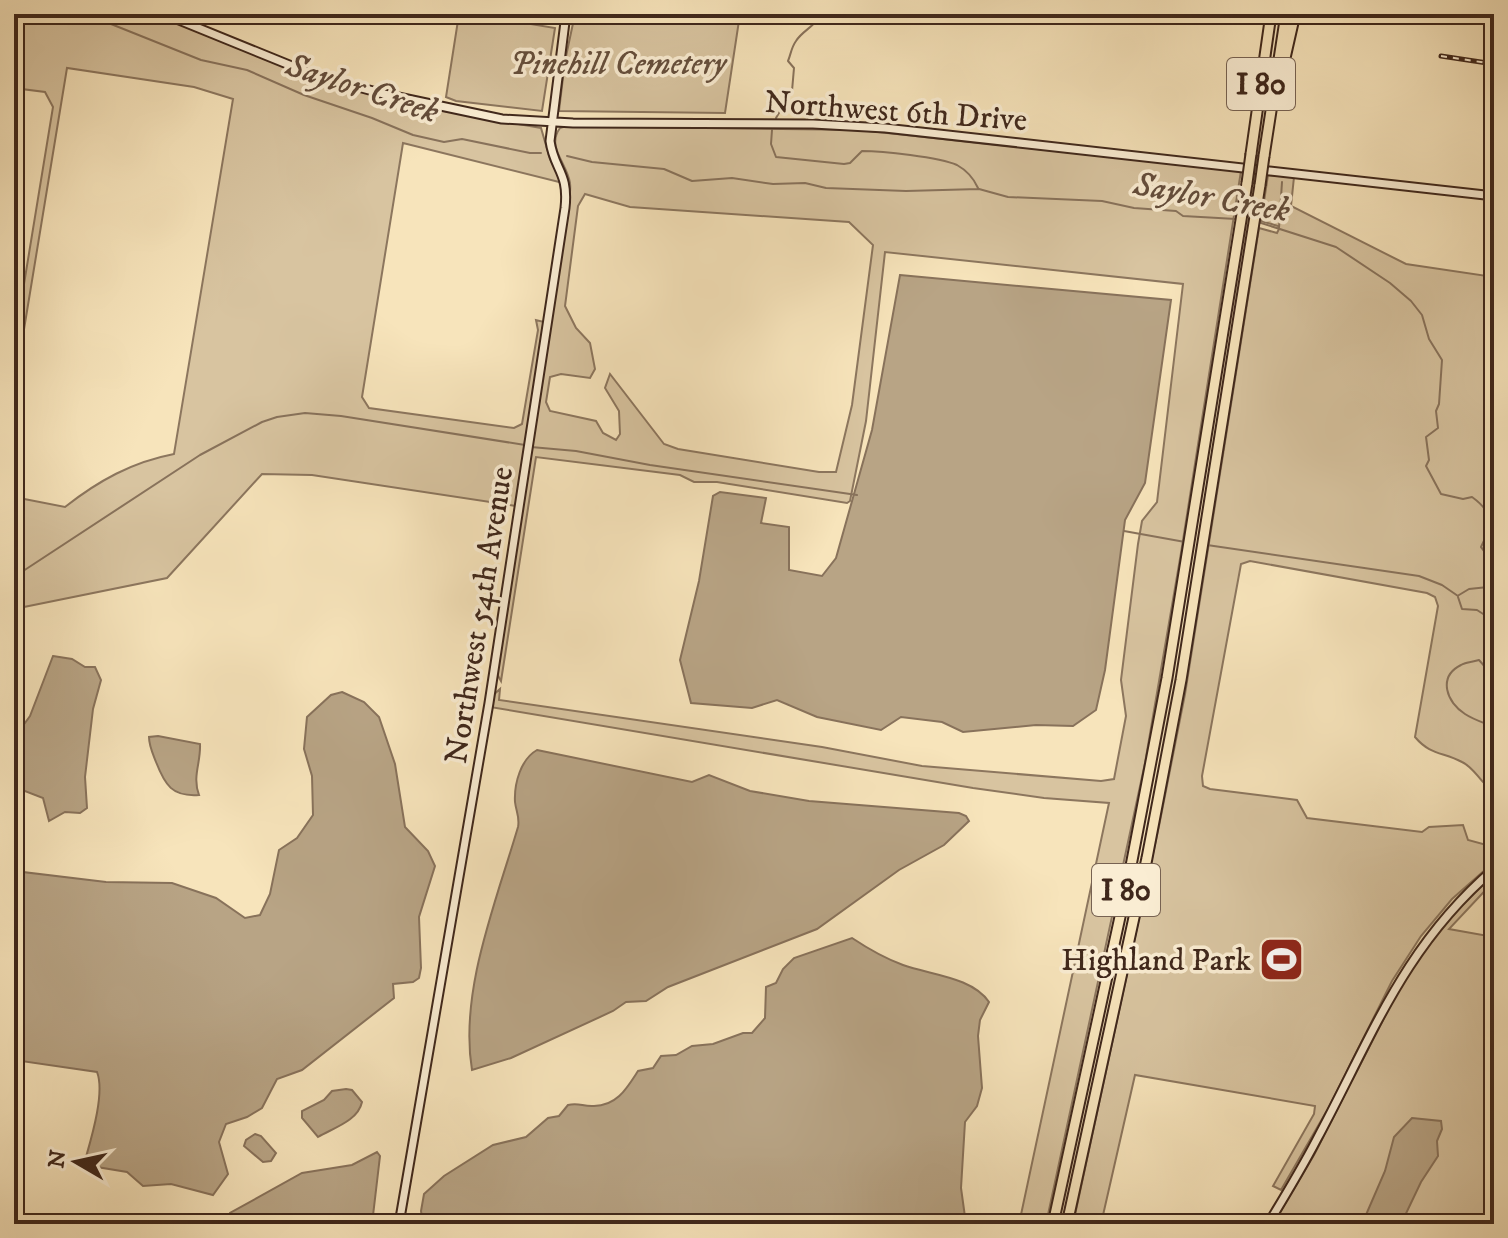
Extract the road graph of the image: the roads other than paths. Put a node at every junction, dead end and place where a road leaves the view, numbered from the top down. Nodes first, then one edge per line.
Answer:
1 (164, 14) edge
2 (566, 14) edge
3 (1269, 14) edge
4 (1286, 14) edge
5 (1295, 14) edge
6 (1270, 120) junction
7 (551, 122) junction
8 (1494, 196) edge
9 (1494, 869) edge
10 (399, 1224) edge
11 (1053, 1224) edge
12 (1067, 1224) edge
13 (1268, 1224) edge

1 - 7 main road, Northwest 6th Drive
2 - 7 main road, Northwest 54th Avenue
3 - 11 highway, I 80, bridge
4 - 6 highway, I 80
5 - 6 highway
6 - 12 highway, I 80, bridge
7 - 8 main road, Northwest 6th Drive
7 - 10 main road, Northwest 54th Avenue
9 - 13 main road

